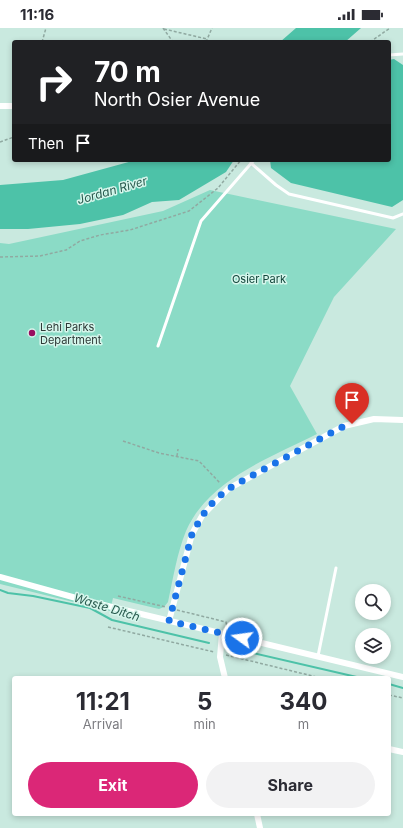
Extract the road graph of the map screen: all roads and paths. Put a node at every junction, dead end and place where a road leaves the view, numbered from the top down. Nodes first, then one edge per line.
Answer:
1 (46, 28) edge
2 (164, 28) edge
3 (212, 28) edge
4 (390, 28) edge
5 (207, 39) joint
6 (43, 40) edge
7 (172, 40) edge
8 (373, 40) edge
9 (403, 54) edge
10 (391, 55) edge
11 (0, 106) edge
12 (12, 106) dead end
13 (12, 139) edge
14 (0, 142) edge
15 (239, 162) edge
16 (251, 163) joint
17 (403, 214) edge
18 (0, 257) edge
19 (158, 346) dead end
20 (403, 420) edge
21 (123, 441) dead end
22 (178, 449) dead end
23 (178, 456) junction
24 (220, 483) dead end
25 (336, 568) dead end
26 (0, 577) edge
27 (118, 596) dead end
28 (164, 607) dead end
29 (181, 611) dead end
30 (169, 621) junction
31 (226, 622) dead end
32 (108, 627) dead end
33 (222, 634) junction
34 (213, 652) dead end
35 (227, 655) dead end
36 (318, 656) junction
37 (225, 676) edge
38 (313, 676) edge
39 (403, 677) edge
40 (391, 695) edge
41 (403, 698) edge
42 (391, 749) edge
43 (403, 752) edge
44 (257, 816) edge
45 (260, 828) edge

1 - 6 path
2 - 5 path
2 - 7 path
3 - 5 path
4 - 8 path
9 - 10 lane
11 - 12 street
13 - 14 path
15 - 18 path
16 - 17 lane
16 - 19 lane
20 - 30 street
21 - 23 path
22 - 23 path
23 - 24 path
25 - 36 lane
26 - 30 street
27 - 28 path
29 - 31 path
30 - 33 street
32 - 34 path
33 - 36 street
33 - 37 street
35 - 38 path
36 - 39 street
40 - 41 path
42 - 43 street
44 - 45 street

